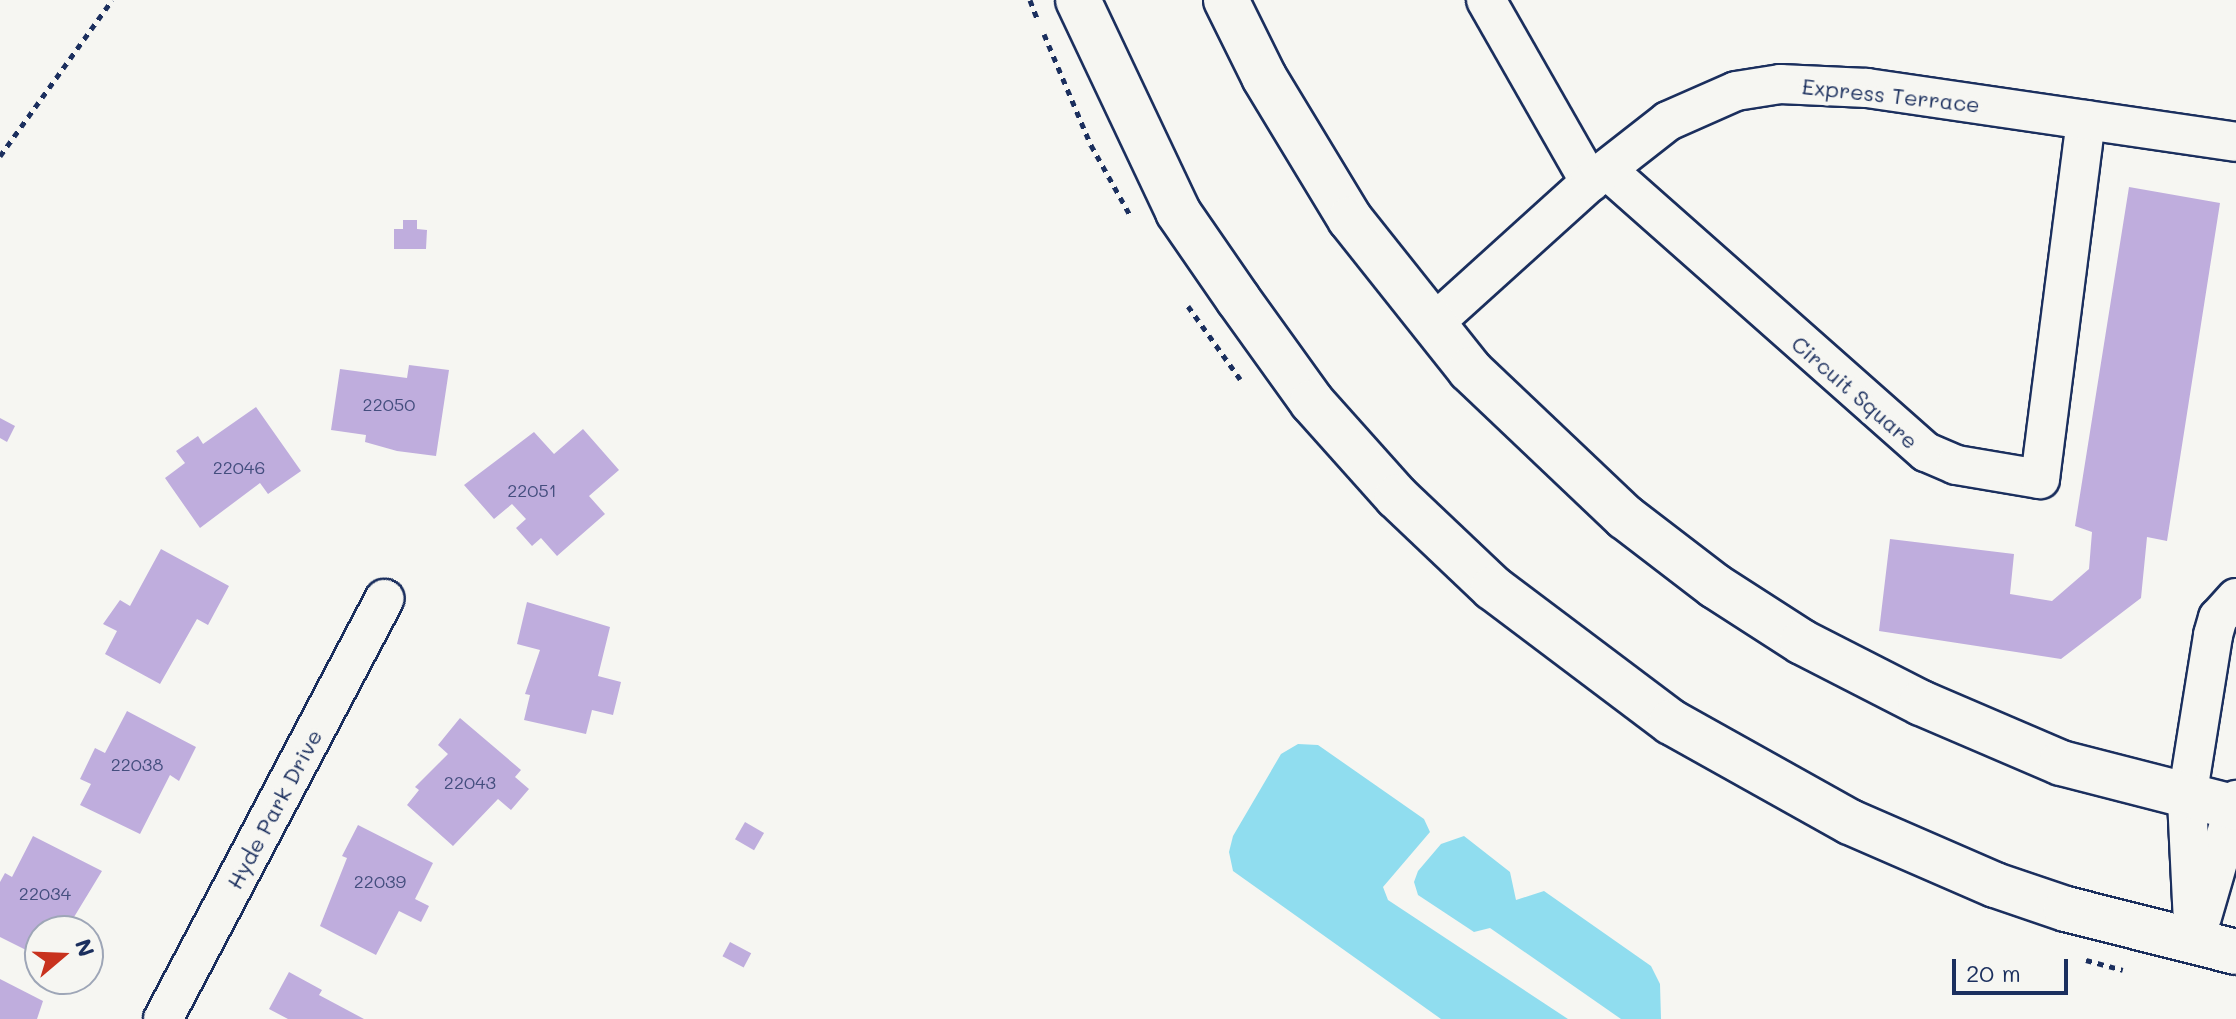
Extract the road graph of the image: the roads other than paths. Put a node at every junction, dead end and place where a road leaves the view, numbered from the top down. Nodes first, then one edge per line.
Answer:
1 (1078, 0) edge
2 (1226, 0) edge
3 (1486, 0) edge
4 (2086, 120) junction
5 (2236, 142) edge
6 (1598, 176) junction
7 (1434, 323) junction
8 (2236, 598) edge
9 (384, 599) dead end
10 (2187, 798) junction
11 (2236, 800) edge
12 (2236, 808) edge
13 (2215, 947) edge
14 (163, 1019) edge

1 - 13 main road
2 - 7 main road
3 - 6 street
4 - 5 street, Express Terrace
4 - 6 street, Express Terrace
4 - 6 street, Circuit Square
6 - 7 street, Express Terrace
7 - 10 main road
8 - 10 street
9 - 14 street, Hyde Park Drive
10 - 12 main road
10 - 13 street
11 - 12 street
12 - 13 street

